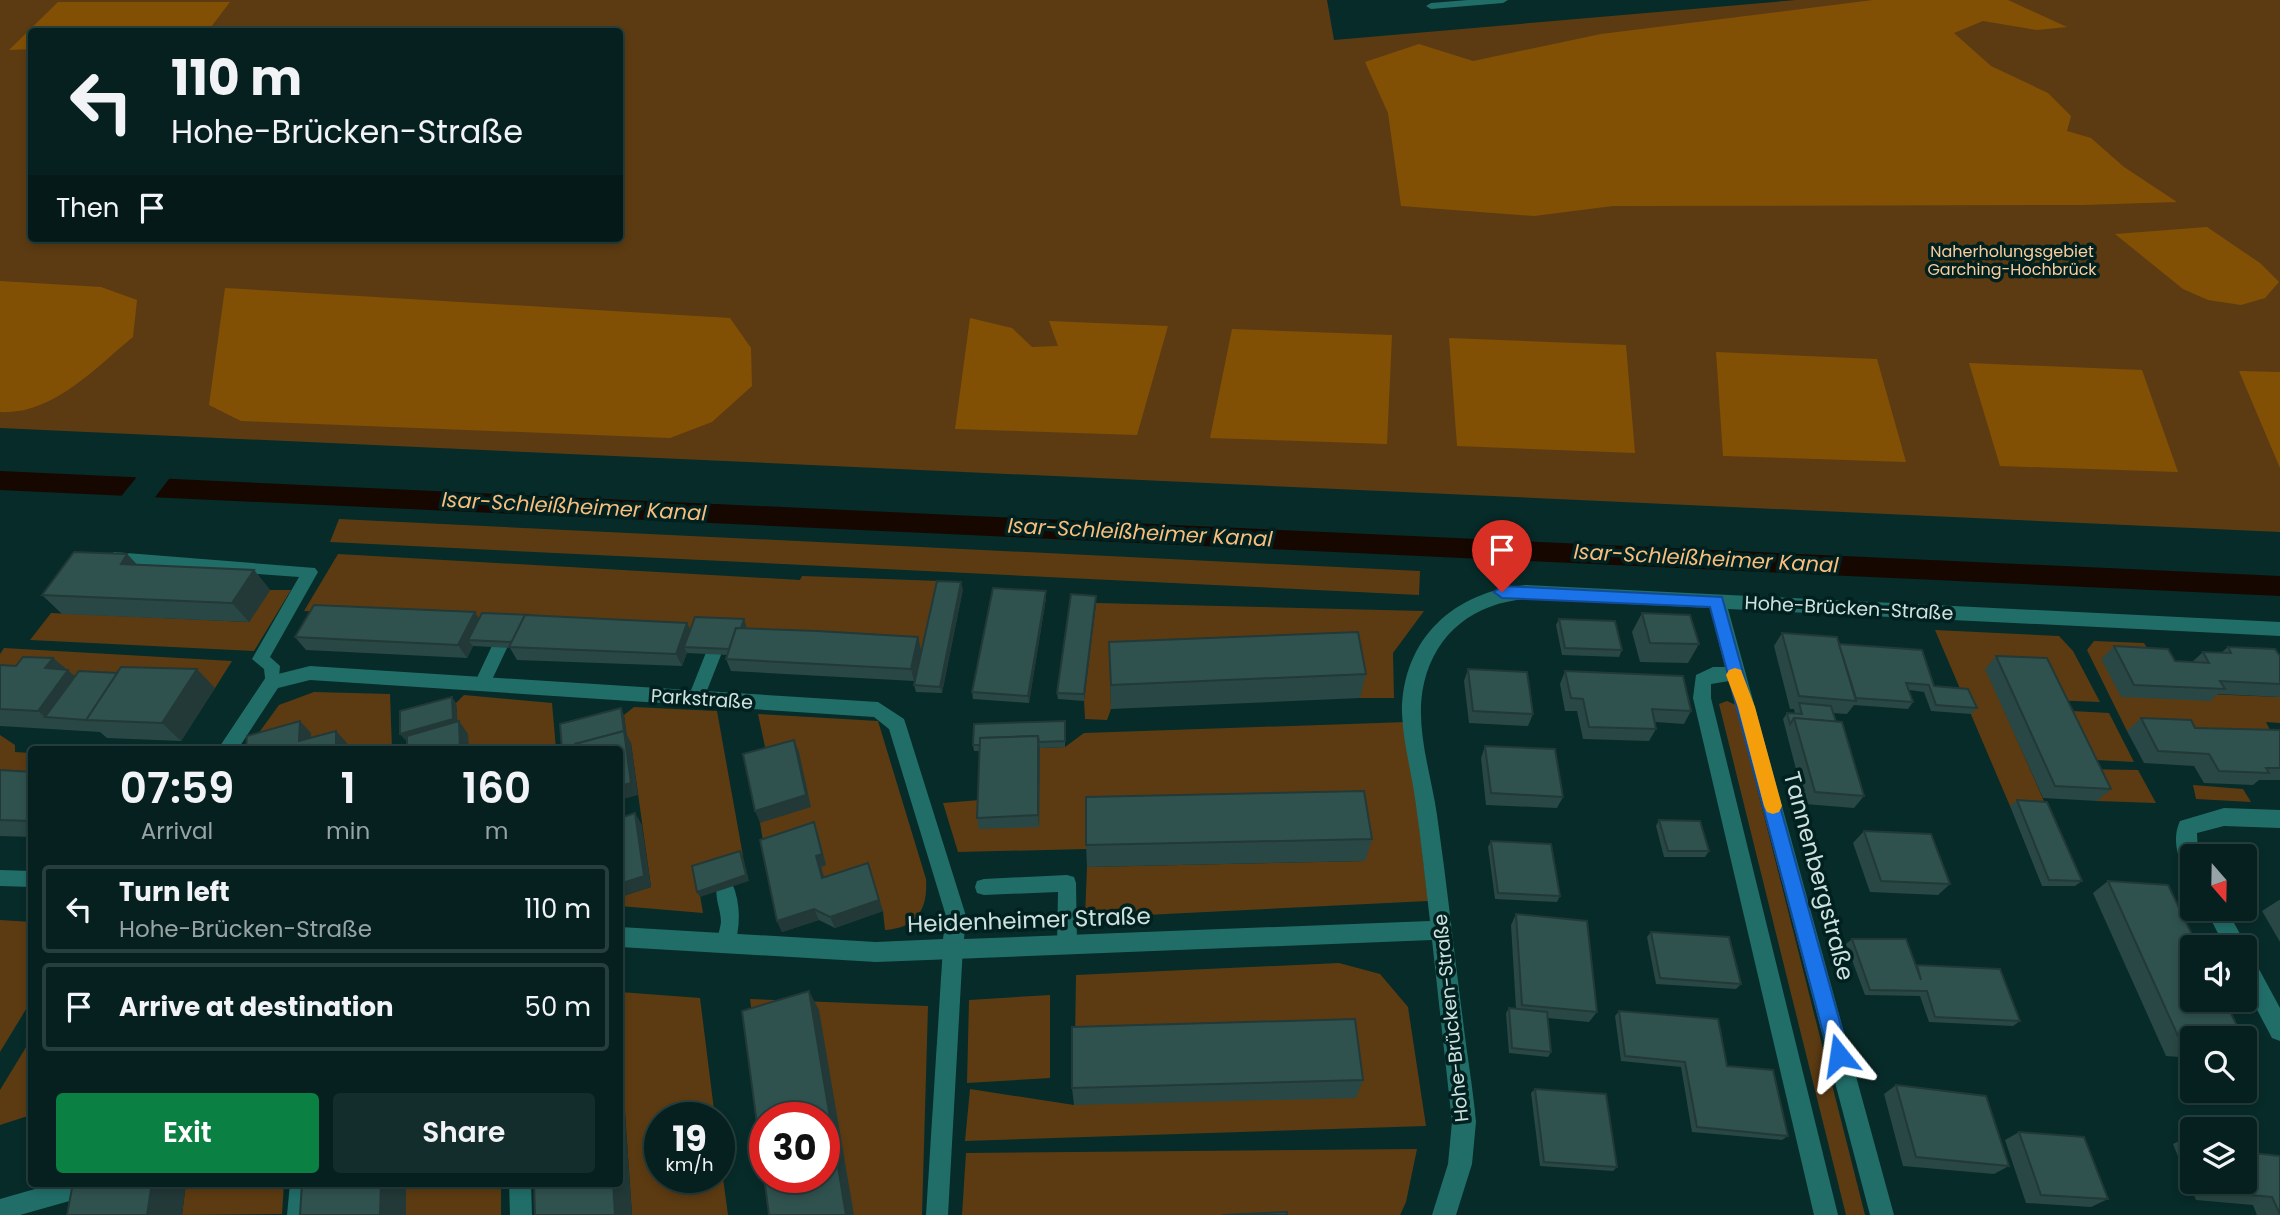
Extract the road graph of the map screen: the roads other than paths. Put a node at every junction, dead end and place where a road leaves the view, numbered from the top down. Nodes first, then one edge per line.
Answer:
1 (1503, 0) edge
2 (1479, 1) edge
3 (1431, 6) dead end
4 (114, 558) edge
5 (1717, 601) junction
6 (2280, 629) edge
7 (499, 648) edge
8 (713, 655) edge
9 (1734, 674) junction
10 (272, 682) junction
11 (482, 684) junction
12 (696, 698) junction
13 (230, 746) edge
14 (2280, 819) edge
15 (2188, 844) edge
16 (0, 878) edge
17 (28, 879) edge
18 (984, 887) dead end
19 (725, 889) edge
20 (1441, 930) junction
21 (623, 937) edge
22 (726, 943) junction
23 (1067, 945) junction
24 (953, 947) junction
25 (2257, 987) edge
26 (2280, 1030) edge
27 (70, 1187) edge
28 (73, 1187) edge
29 (301, 1187) edge
30 (520, 1187) edge
31 (0, 1210) edge
32 (68, 1215) edge
33 (298, 1215) edge
34 (521, 1215) edge
35 (937, 1215) edge
36 (1444, 1215) edge
37 (1826, 1215) edge
38 (1882, 1215) edge

1 - 2 lane
2 - 3 lane
4 - 10 lane
5 - 6 street, Hohe-Brücken-Straße
5 - 9 street, Tannenbergstraße
5 - 20 street, Hohe-Brücken-Straße
7 - 11 lane
8 - 12 lane
9 - 37 street
9 - 38 street, Tannenbergstraße
10 - 11 street, Parkstraße
10 - 13 street
11 - 12 street, Parkstraße
12 - 24 street, Parkstraße
14 - 15 street
16 - 17 lane
18 - 23 lane
19 - 22 lane
20 - 23 street, Heidenheimer Straße
20 - 36 street, Hohe-Brücken-Straße
21 - 22 street, Heidenheimer Straße
22 - 24 street, Heidenheimer Straße
23 - 24 street, Heidenheimer Straße
24 - 35 lane
25 - 26 street
27 - 31 lane
28 - 32 lane
29 - 33 lane
30 - 34 lane

